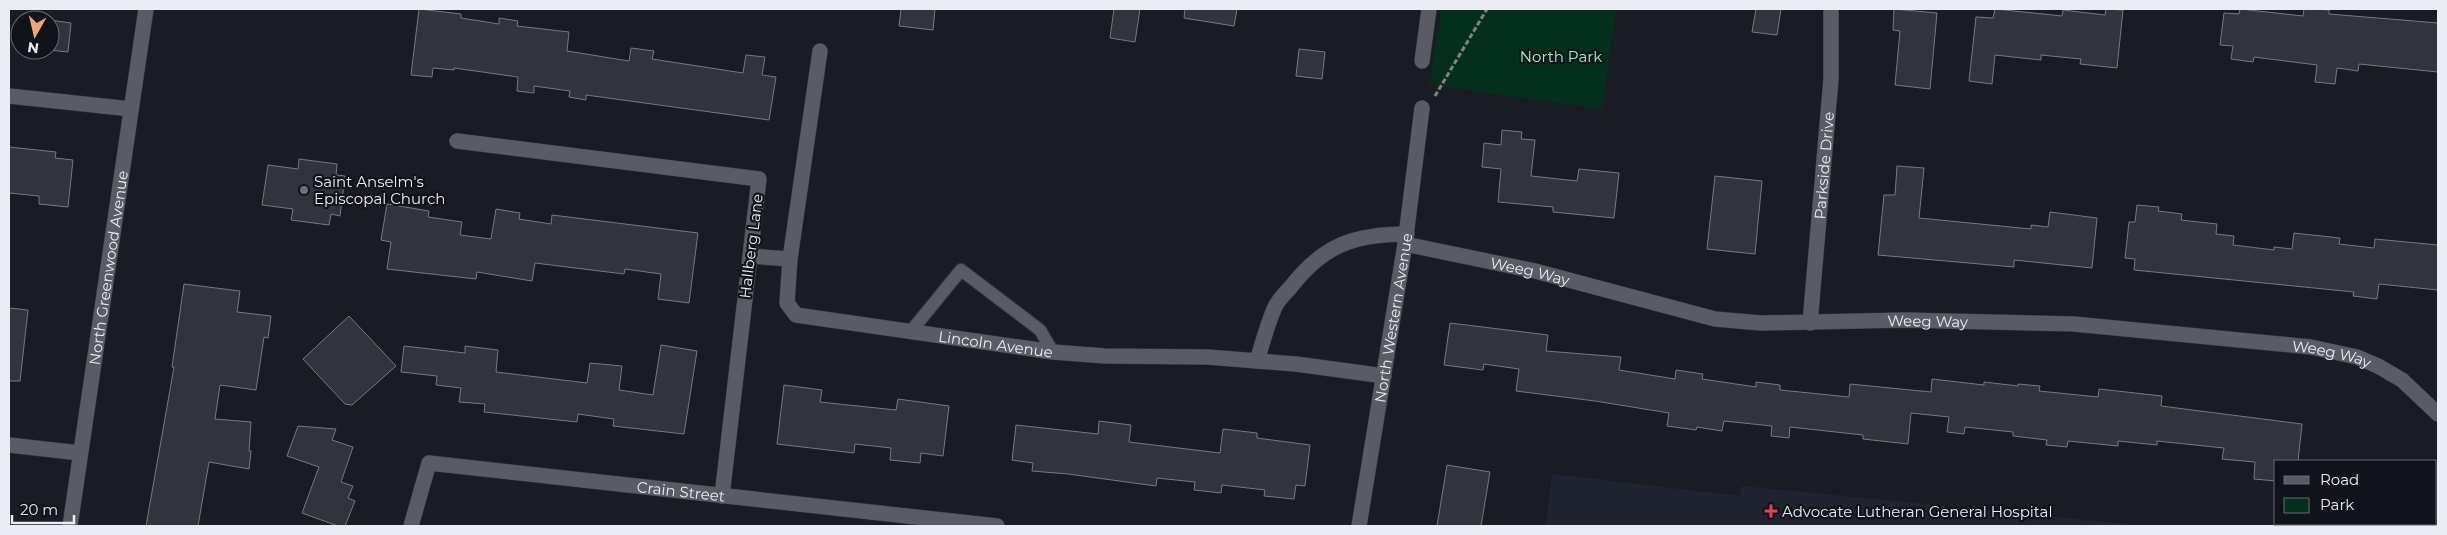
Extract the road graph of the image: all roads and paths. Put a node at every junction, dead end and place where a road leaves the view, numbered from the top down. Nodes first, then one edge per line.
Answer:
1 (146, 9) edge
2 (1430, 9) edge
3 (1487, 9) edge
4 (1831, 9) edge
5 (820, 51) dead end
6 (1422, 61) dead end
7 (9, 96) edge
8 (131, 110) junction
9 (1421, 114) joint
10 (457, 141) dead end
11 (1406, 239) junction
12 (750, 256) junction
13 (790, 259) junction
14 (1810, 323) junction
15 (912, 330) junction
16 (1053, 352) junction
17 (1257, 361) junction
18 (1384, 376) junction
19 (2438, 414) edge
20 (9, 445) edge
21 (80, 453) junction
22 (722, 496) junction
23 (70, 526) edge
24 (411, 526) edge
25 (997, 526) edge
26 (1359, 526) edge

1 - 8 street, North Greenwood Avenue
2 - 6 street
3 - 9 path
4 - 14 street, Parkside Drive
5 - 13 street, Lincoln Avenue
7 - 8 street
8 - 21 street, North Greenwood Avenue
9 - 11 street, North Western Avenue
10 - 12 street, Hallberg Lane
11 - 14 street, Weeg Way
11 - 17 street
11 - 18 street, North Western Avenue
12 - 13 street
12 - 22 street, Hallberg Lane
13 - 15 street, Lincoln Avenue
14 - 19 street, Weeg Way
15 - 16 street, Lincoln Avenue
15 - 16 lane
16 - 17 street, Lincoln Avenue
17 - 18 street, Lincoln Avenue
18 - 26 street, North Western Avenue
20 - 21 street
21 - 23 street, North Greenwood Avenue
22 - 24 street, Crain Street
22 - 25 street, Crain Street

